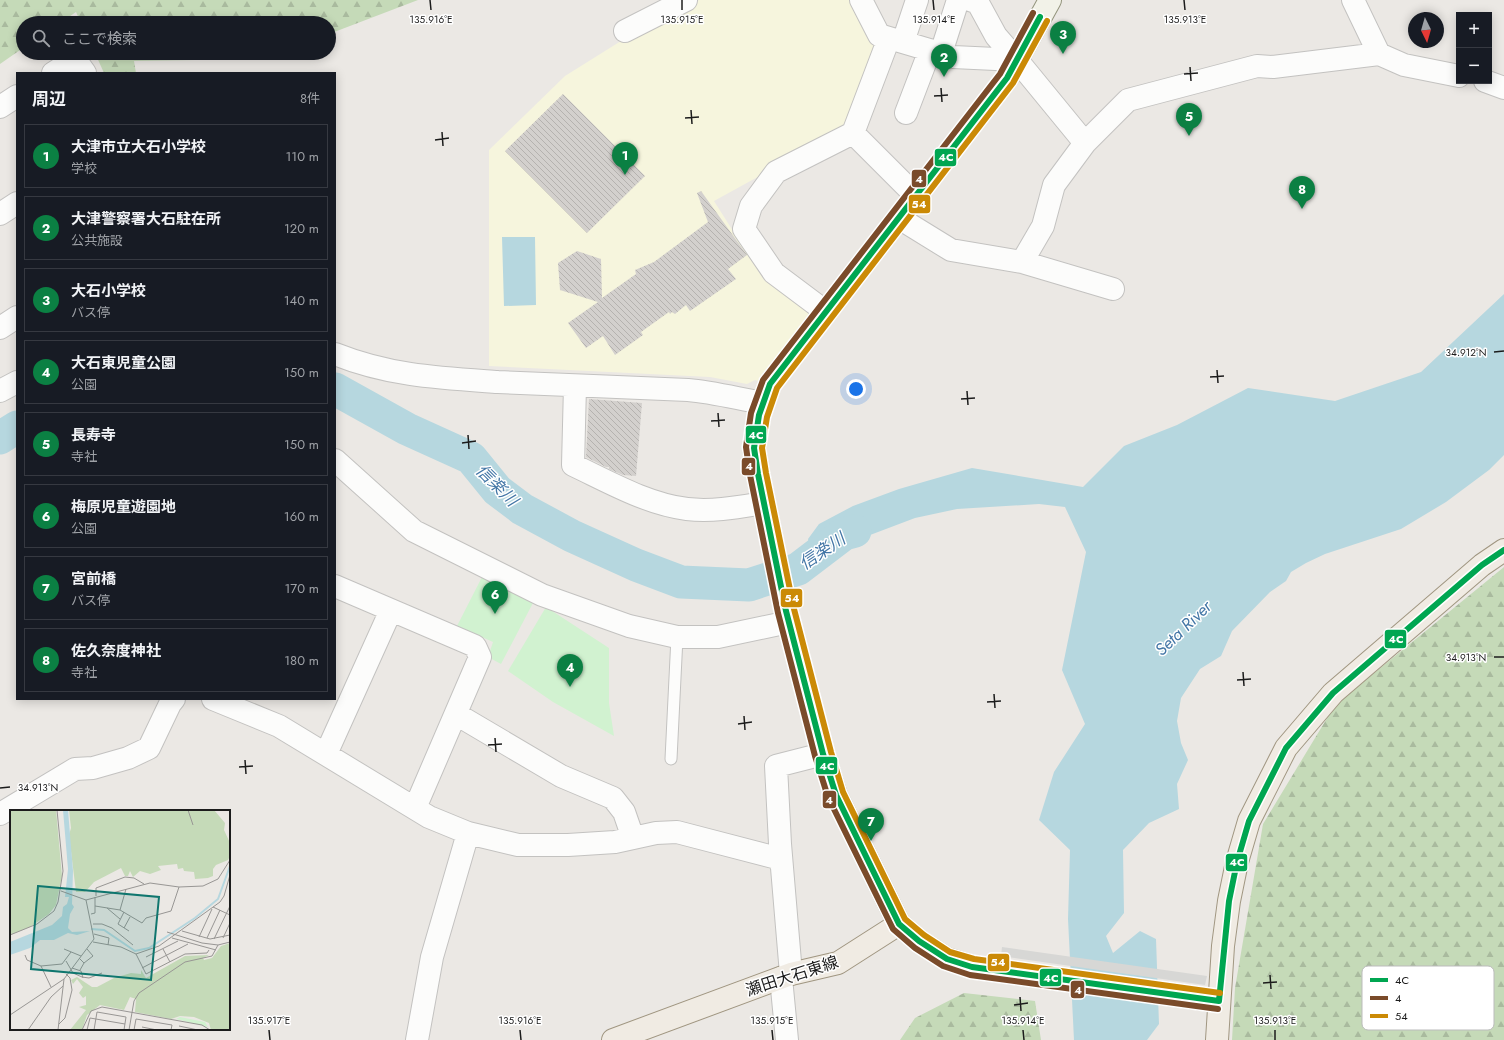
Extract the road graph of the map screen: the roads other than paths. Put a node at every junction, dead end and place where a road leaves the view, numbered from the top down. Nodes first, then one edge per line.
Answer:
1 (686, 0) edge
2 (861, 0) edge
3 (917, 0) edge
4 (958, 0) edge
5 (970, 0) edge
6 (1050, 0) edge
7 (1353, 0) edge
8 (625, 31) dead end
9 (896, 40) junction
10 (936, 52) junction
11 (1379, 54) junction
12 (73, 60) edge
13 (76, 60) edge
14 (1017, 60) junction
15 (55, 72) edge
16 (84, 72) edge
17 (1456, 75) edge
18 (1492, 84) edge
19 (1504, 88) edge
20 (16, 97) edge
21 (0, 107) edge
22 (906, 113) dead end
23 (853, 133) junction
24 (1085, 143) junction
25 (916, 196) junction
26 (16, 204) edge
27 (0, 214) edge
28 (899, 218) junction
29 (1022, 262) junction
30 (1113, 289) dead end
31 (826, 312) junction
32 (16, 318) edge
33 (0, 328) edge
34 (336, 354) edge
35 (16, 383) edge
36 (575, 386) junction
37 (0, 391) edge
38 (763, 403) junction
39 (336, 461) edge
40 (765, 510) junction
41 (1504, 550) edge
42 (336, 586) edge
43 (390, 610) junction
44 (788, 616) junction
45 (678, 637) junction
46 (173, 700) edge
47 (215, 700) edge
48 (456, 714) junction
49 (326, 754) junction
50 (822, 754) junction
51 (670, 758) dead end
52 (415, 808) junction
53 (0, 814) edge
54 (468, 833) junction
55 (633, 838) junction
56 (781, 859) junction
57 (899, 924) junction
58 (786, 976) junction
59 (1211, 1000) junction
60 (417, 1040) edge
61 (613, 1040) edge
62 (787, 1040) edge
63 (1217, 1040) edge

1 - 8 street
2 - 9 street
3 - 9 street
4 - 10 street
5 - 14 street
6 - 14 main road
7 - 11 street
9 - 10 street
9 - 23 street
10 - 14 street
10 - 22 street
11 - 17 street
11 - 24 street
12 - 15 street
13 - 16 street
14 - 24 street
14 - 25 main road
18 - 19 street
20 - 21 street
23 - 25 street
23 - 31 street
24 - 29 street
25 - 28 main road
26 - 27 street
28 - 29 street
28 - 31 main road
29 - 30 street
31 - 38 main road
32 - 33 street
34 - 36 street
35 - 37 street
36 - 38 street
36 - 40 street
38 - 40 main road
39 - 45 street
40 - 44 main road
41 - 59 main road
42 - 43 street
43 - 48 street
43 - 49 street
44 - 45 street
44 - 50 main road
45 - 51 lane
46 - 53 street
47 - 49 street
48 - 52 street
48 - 55 street
49 - 52 street
50 - 56 street
50 - 57 main road
52 - 54 street
54 - 55 street
54 - 60 street
55 - 56 street
56 - 58 street
57 - 58 main road, 瀬田大石東線
57 - 59 main road
58 - 61 main road, 瀬田大石東線
58 - 62 street
59 - 63 main road

